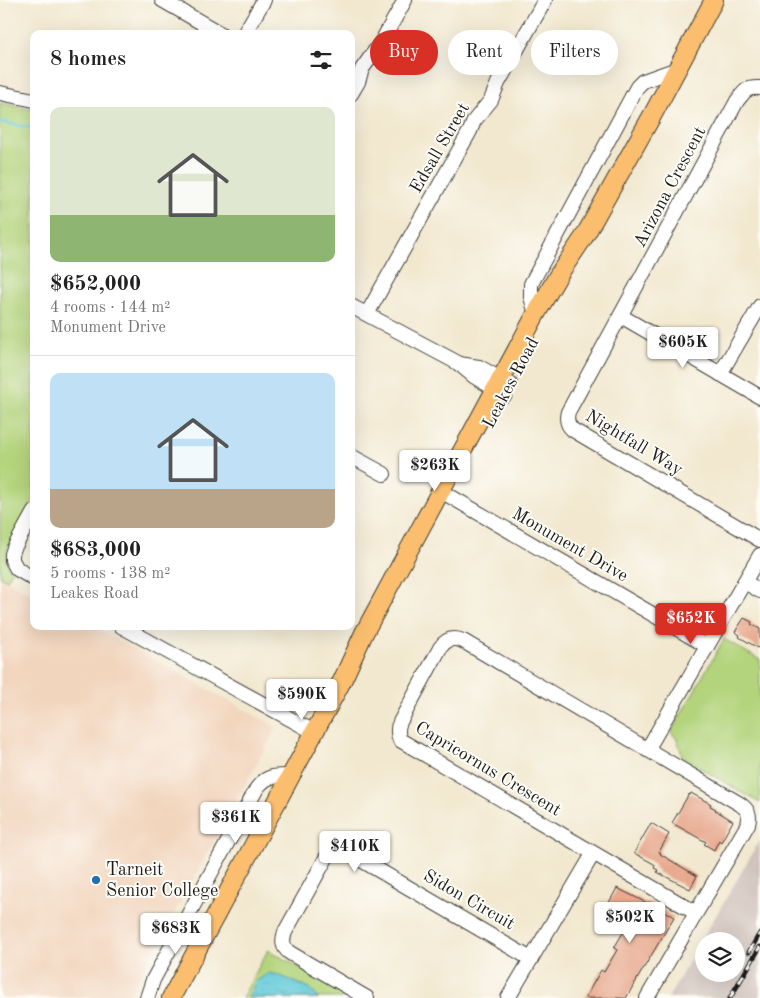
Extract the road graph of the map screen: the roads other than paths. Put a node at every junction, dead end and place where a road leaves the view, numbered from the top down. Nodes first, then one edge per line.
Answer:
1 (162, 0) edge
2 (264, 0) edge
3 (405, 0) edge
4 (545, 0) edge
5 (714, 0) edge
6 (214, 30) edge
7 (246, 30) edge
8 (677, 69) junction
9 (355, 87) edge
10 (760, 88) edge
11 (0, 93) edge
12 (30, 99) edge
13 (584, 237) junction
14 (760, 306) edge
15 (355, 308) edge
16 (367, 314) junction
17 (536, 314) junction
18 (621, 316) junction
19 (720, 374) junction
20 (503, 387) junction
21 (760, 397) edge
22 (355, 458) edge
23 (384, 474) dead end
24 (446, 494) junction
25 (30, 519) edge
26 (760, 540) edge
27 (760, 555) edge
28 (30, 577) edge
29 (745, 582) junction
30 (760, 590) edge
31 (128, 630) edge
32 (707, 646) junction
33 (314, 732) junction
34 (647, 750) junction
35 (291, 776) junction
36 (593, 854) junction
37 (696, 913) junction
38 (531, 958) junction
39 (147, 998) edge
40 (171, 998) edge
41 (367, 998) edge
42 (508, 998) edge
43 (647, 998) edge

1 - 6 street
2 - 7 street
3 - 9 street
4 - 16 street, Edsall Street
5 - 8 main road, Leakes Road
8 - 13 main road, Leakes Road
8 - 17 street, Leakes Road
10 - 18 street, Arizona Crescent
11 - 12 street
13 - 17 main road, Leakes Road
13 - 20 main road, Leakes Road
14 - 19 street
15 - 16 street
16 - 20 street
17 - 20 main road, Leakes Road
18 - 19 street
18 - 26 street, Nightfall Way
19 - 21 street
20 - 24 main road, Leakes Road
22 - 23 street
24 - 32 street, Monument Drive
24 - 33 main road, Leakes Road
25 - 28 street
27 - 29 street
29 - 30 street
29 - 32 street
31 - 33 street
32 - 34 street
33 - 35 main road, Leakes Road
34 - 36 street, Capricornus Crescent
34 - 37 street
35 - 39 street
35 - 40 main road, Leakes Road
36 - 37 street, Capricornus Crescent
36 - 38 street
37 - 43 street
38 - 41 street, Sidon Circuit
38 - 42 street

